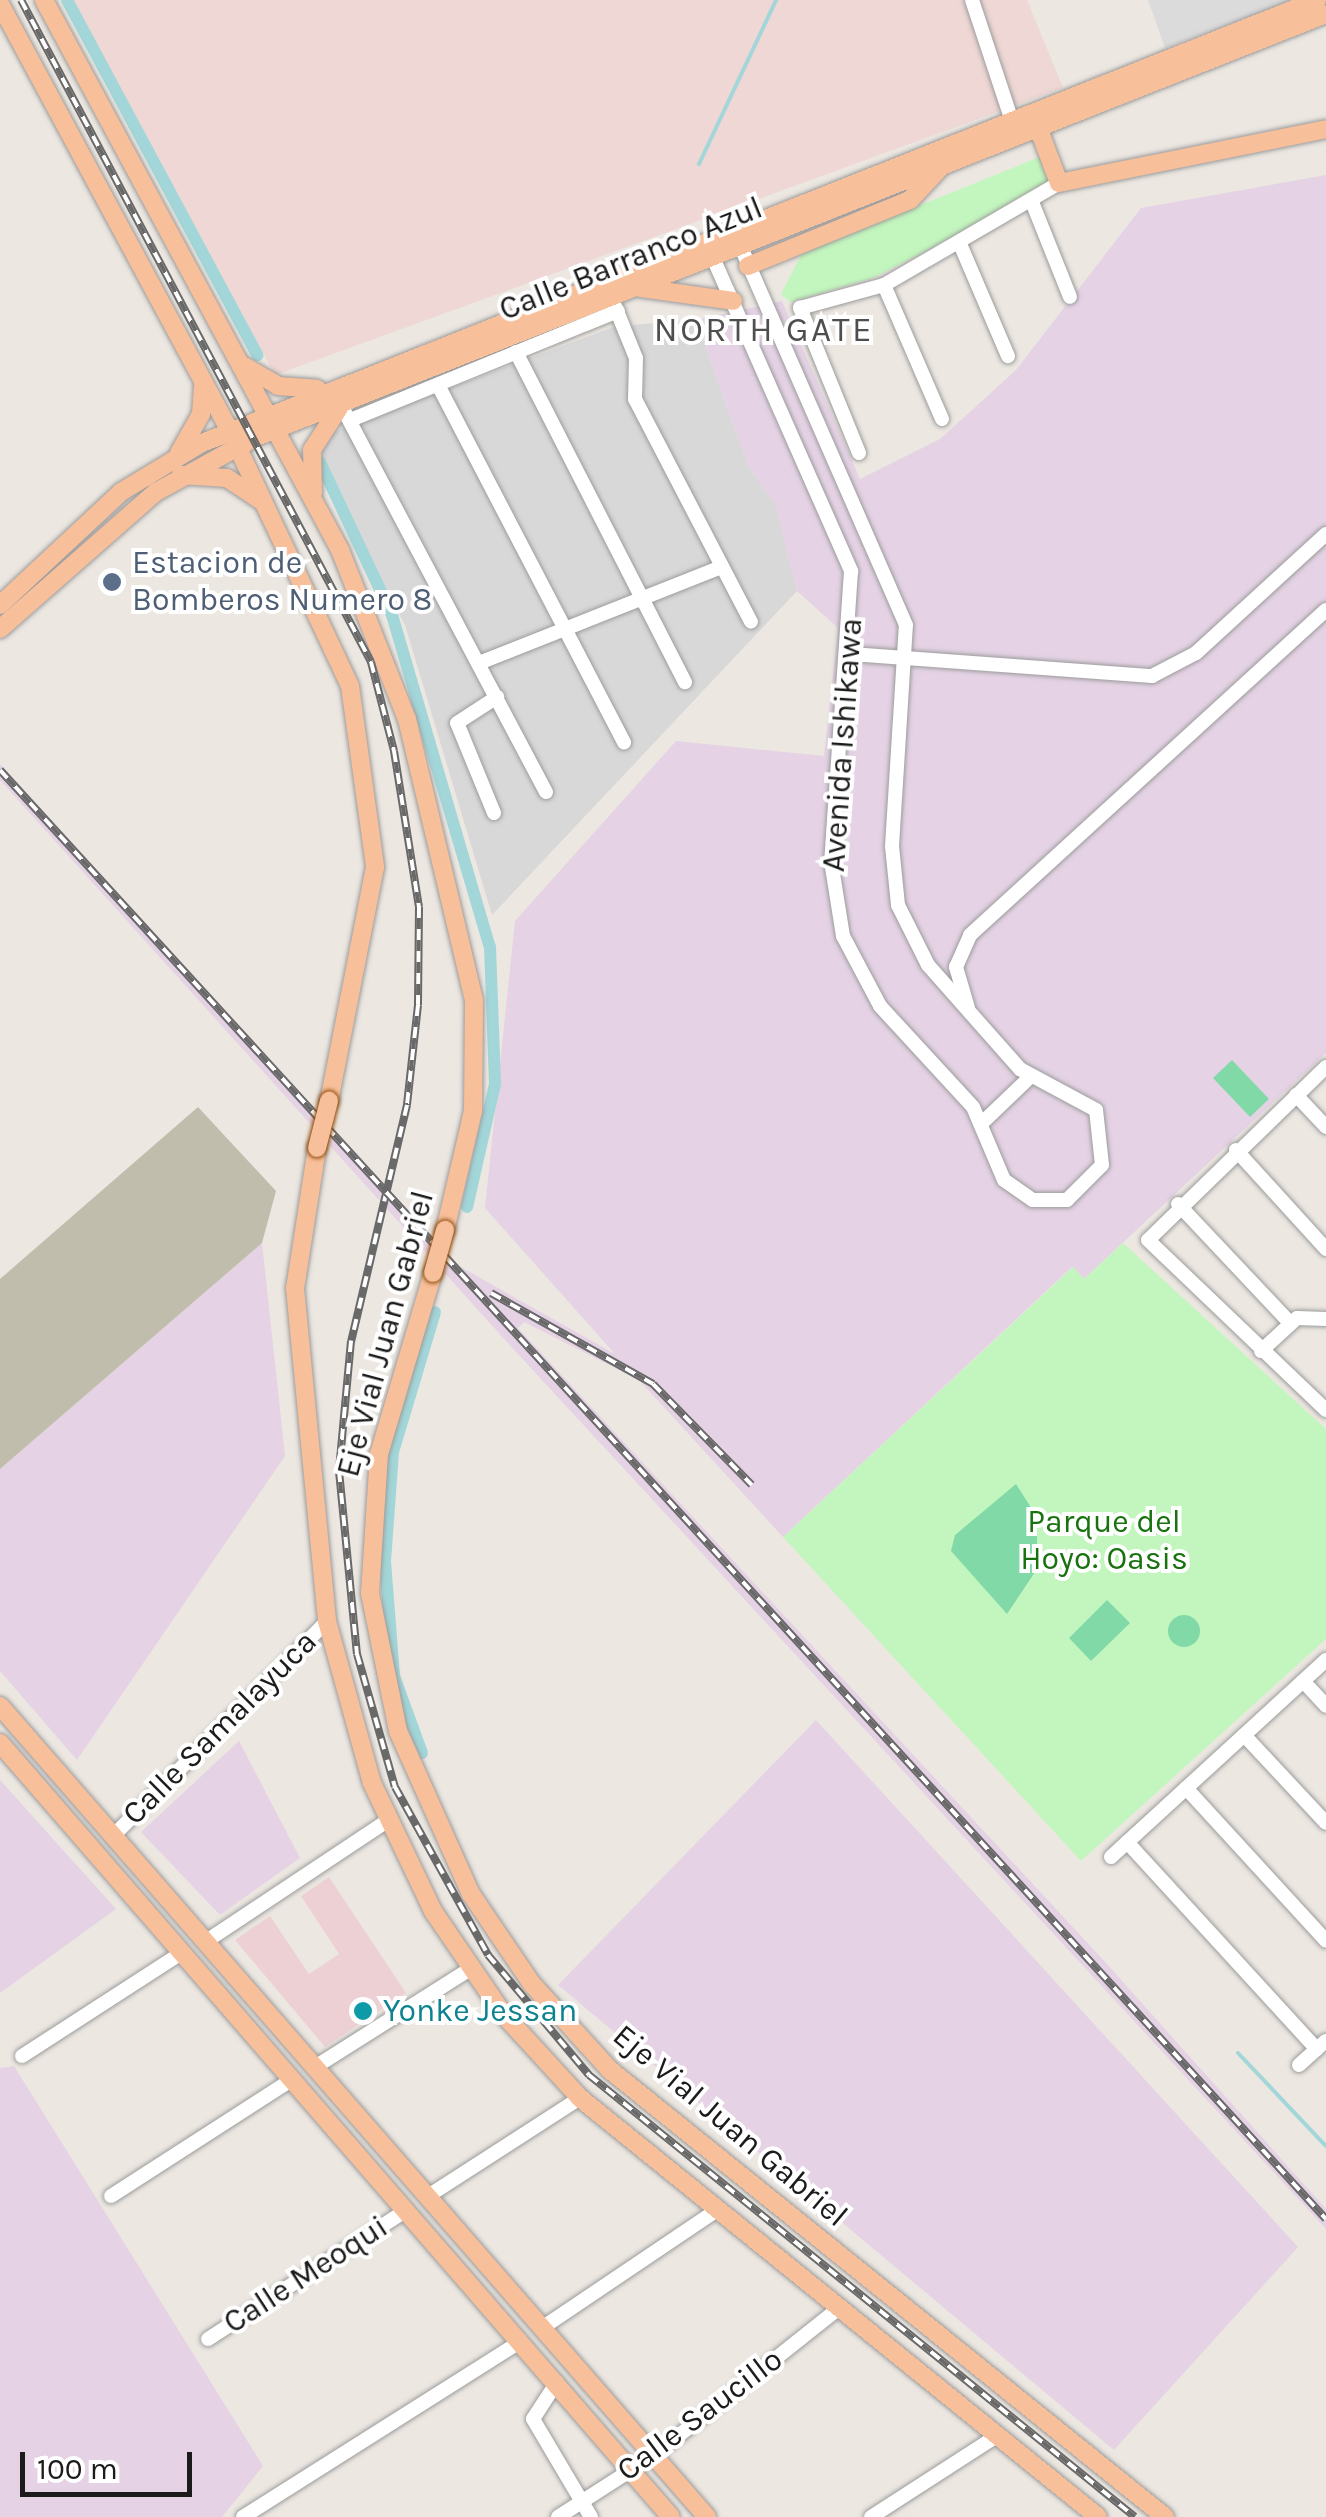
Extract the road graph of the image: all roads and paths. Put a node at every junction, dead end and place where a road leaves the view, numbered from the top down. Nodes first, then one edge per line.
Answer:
1 (44, 0) edge
2 (972, 0) edge
3 (0, 4) edge
4 (1317, 13) edge
5 (1035, 120) junction
6 (1014, 128) junction
7 (1326, 129) edge
8 (940, 168) junction
9 (1060, 184) junction
10 (1032, 202) junction
11 (737, 239) junction
12 (960, 244) junction
13 (710, 250) junction
14 (748, 266) junction
15 (884, 286) junction
16 (640, 288) junction
17 (1070, 297) dead end
18 (733, 301) junction
19 (615, 305) junction
20 (516, 352) junction
21 (234, 355) junction
22 (1008, 356) dead end
23 (203, 380) junction
24 (438, 385) junction
25 (333, 387) junction
26 (347, 412) junction
27 (942, 419) dead end
28 (272, 422) junction
29 (233, 439) junction
30 (859, 453) dead end
31 (175, 456) junction
32 (181, 475) junction
33 (314, 504) junction
34 (268, 505) junction
35 (1326, 534) edge
36 (721, 566) junction
37 (641, 598) junction
38 (0, 605) edge
39 (1326, 610) edge
40 (751, 622) dead end
41 (0, 629) edge
42 (561, 630) junction
43 (851, 654) junction
44 (910, 659) junction
45 (479, 663) junction
46 (685, 682) dead end
47 (497, 697) junction
48 (624, 742) dead end
49 (546, 792) dead end
50 (494, 813) dead end
51 (970, 1013) junction
52 (1326, 1068) edge
53 (1032, 1076) junction
54 (1296, 1095) junction
55 (982, 1123) junction
56 (1326, 1128) edge
57 (1236, 1150) junction
58 (1178, 1204) junction
59 (1326, 1248) edge
60 (1326, 1319) edge
61 (1290, 1322) junction
62 (1262, 1351) junction
63 (1326, 1410) edge
64 (327, 1621) junction
65 (1326, 1660) edge
66 (1303, 1681) junction
67 (0, 1706) edge
68 (1326, 1706) edge
69 (1244, 1735) junction
70 (28, 1739) junction
71 (5, 1749) edge
72 (1186, 1788) junction
73 (388, 1821) junction
74 (1326, 1823) edge
75 (113, 1836) junction
76 (1126, 1842) junction
77 (1111, 1856) dead end
78 (1326, 1941) edge
79 (206, 1942) junction
80 (181, 1953) junction
81 (470, 1969) junction
82 (1321, 2045) edge
83 (22, 2056) dead end
84 (1299, 2066) dead end
85 (316, 2067) junction
86 (292, 2080) junction
87 (580, 2098) junction
88 (111, 2196) dead end
89 (428, 2196) junction
90 (716, 2210) junction
91 (405, 2211) junction
92 (839, 2308) junction
93 (542, 2328) junction
94 (208, 2338) dead end
95 (521, 2342) junction
96 (556, 2382) junction
97 (998, 2435) junction
98 (653, 2456) junction
99 (630, 2471) junction
100 (582, 2502) junction
101 (243, 2517) edge
102 (558, 2517) edge
103 (591, 2517) edge
104 (671, 2517) edge
105 (707, 2517) edge
106 (872, 2517) edge
107 (1098, 2517) edge
108 (1165, 2517) edge

1 - 21 main road, Eje Vial Juan Gabriel
2 - 6 street
3 - 23 main road, Eje Vial Juan Gabriel
4 - 5 main road, Calle Barranco Azul
5 - 6 main road, Calle Barranco Azul
5 - 9 main road
6 - 8 main road, Calle Barranco Azul
6 - 11 main road, Calle Barranco Azul
7 - 9 main road
8 - 11 main road, Calle Barranco Azul
8 - 14 main road
9 - 10 street
10 - 12 street
10 - 17 street
11 - 13 main road, Calle Barranco Azul
11 - 14 street, Avenida Ishikawa
12 - 15 street
12 - 22 street
13 - 16 main road, Calle Barranco Azul
13 - 18 street, Avenida Ishikawa
13 - 25 main road, Calle Barranco Azul
14 - 44 street, Avenida Ishikawa
15 - 27 street
15 - 30 street
16 - 18 main road
16 - 19 main road, Calle Barranco Azul
18 - 43 street, Avenida Ishikawa
19 - 20 street
19 - 26 main road, Calle Barranco Azul
19 - 36 street
20 - 24 street
20 - 37 street
21 - 25 main road
21 - 28 main road, Eje Vial Juan Gabriel
23 - 29 main road, Eje Vial Juan Gabriel
23 - 31 main road
24 - 26 street
24 - 42 street
25 - 28 main road, Calle Barranco Azul
26 - 28 main road, Calle Barranco Azul
26 - 33 main road
26 - 45 street
28 - 29 main road, Calle Barranco Azul
28 - 33 main road, Eje Vial Juan Gabriel
29 - 31 main road, Calle Barranco Azul
29 - 32 main road, Calle Barranco Azul
29 - 34 main road, Eje Vial Juan Gabriel
31 - 38 main road, Calle Barranco Azul
32 - 34 main road
32 - 41 main road, Calle Barranco Azul
33 - 108 main road, Eje Vial Juan Gabriel, bridge
34 - 64 main road, Eje Vial Juan Gabriel, bridge
35 - 44 street
36 - 37 street
36 - 40 street
37 - 42 street
37 - 46 street
39 - 51 street
42 - 45 street
42 - 48 street
43 - 44 street
43 - 55 street, Avenida Ishikawa
44 - 51 street, Avenida Ishikawa
45 - 47 street
47 - 49 street
47 - 50 street
51 - 53 street, Avenida Ishikawa
52 - 54 street
53 - 55 street
53 - 55 street, Avenida Ishikawa
54 - 56 street
54 - 57 street
57 - 58 street
57 - 59 street
58 - 61 street
58 - 62 street
60 - 61 street
61 - 62 street
62 - 63 street
64 - 73 main road, Eje Vial Juan Gabriel
64 - 75 street, Calle Samalayuca
65 - 66 street
66 - 68 street
66 - 69 street
67 - 70 main road
69 - 72 street
69 - 74 street
70 - 71 main road
70 - 75 main road
71 - 80 main road
72 - 76 street
72 - 78 street
73 - 79 street
73 - 81 main road, Eje Vial Juan Gabriel
75 - 79 main road
76 - 77 street
76 - 82 street
79 - 85 main road
80 - 83 street
80 - 86 main road
81 - 85 street
81 - 87 main road, Eje Vial Juan Gabriel
82 - 84 street
85 - 89 main road
86 - 88 street
86 - 91 main road
87 - 89 street
87 - 90 main road, Eje Vial Juan Gabriel
89 - 93 main road
90 - 92 main road, Eje Vial Juan Gabriel
90 - 93 street
91 - 94 street, Calle Meoqui
91 - 95 main road
92 - 97 main road, Eje Vial Juan Gabriel
92 - 98 street, Calle Saucillo
93 - 98 main road
95 - 96 main road
95 - 101 street
96 - 99 main road
96 - 100 street
97 - 106 street
97 - 107 main road, Eje Vial Juan Gabriel
98 - 99 street, Calle Saucillo
98 - 105 main road
99 - 100 street, Calle Saucillo
99 - 104 main road
100 - 102 street, Calle Saucillo
100 - 103 street

